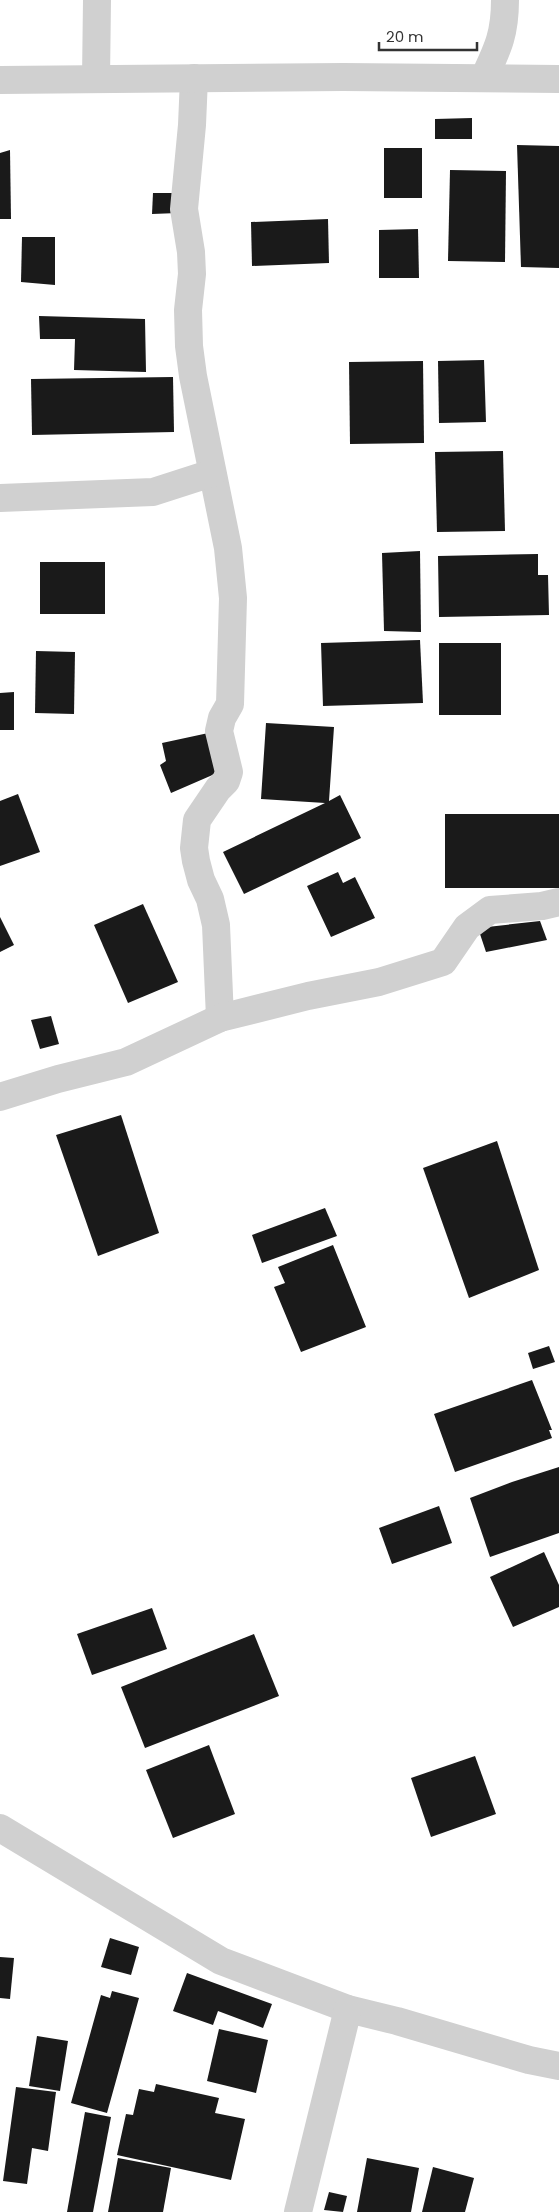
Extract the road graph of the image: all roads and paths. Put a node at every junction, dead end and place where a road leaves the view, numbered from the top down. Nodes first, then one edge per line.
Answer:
1 (97, 0) edge
2 (505, 0) edge
3 (194, 78) junction
4 (484, 78) junction
5 (96, 79) junction
6 (559, 79) edge
7 (0, 80) edge
8 (212, 473) junction
9 (0, 498) edge
10 (559, 902) edge
11 (220, 1018) junction
12 (0, 1097) edge
13 (0, 1828) edge
14 (348, 2009) junction
15 (559, 2066) edge
16 (298, 2212) edge

1 - 5 street
2 - 4 street
3 - 4 street
3 - 5 street
3 - 8 street
4 - 6 street
5 - 7 street
8 - 9 street
8 - 11 street
10 - 11 street
11 - 12 street
13 - 14 street
14 - 15 street
14 - 16 street

